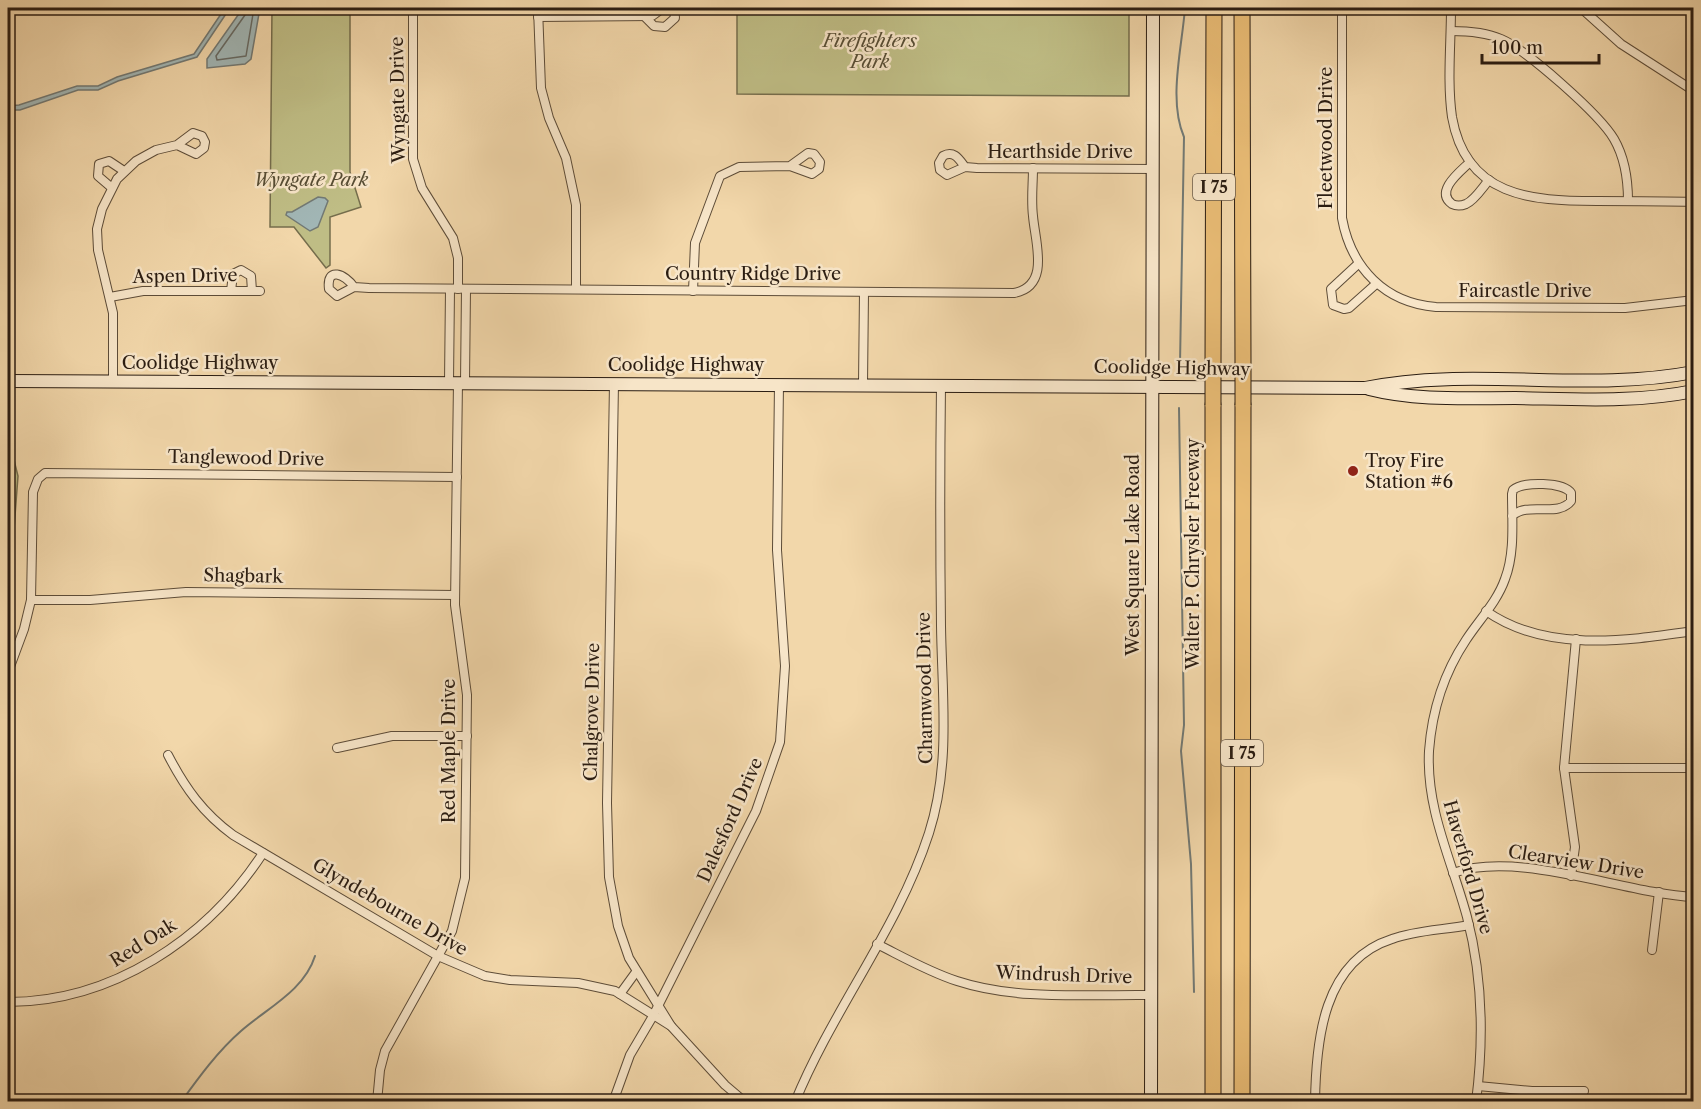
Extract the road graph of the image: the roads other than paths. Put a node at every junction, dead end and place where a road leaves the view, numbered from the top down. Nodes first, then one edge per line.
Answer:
1 (413, 8) edge
2 (663, 8) edge
3 (674, 8) edge
4 (1153, 8) edge
5 (1214, 8) edge
6 (1242, 8) edge
7 (1342, 8) edge
8 (1451, 8) edge
9 (1581, 8) edge
10 (538, 12) edge
11 (644, 16) junction
12 (1451, 31) junction
13 (1693, 88) edge
14 (177, 145) dead end
15 (1470, 162) junction
16 (790, 166) dead end
17 (965, 167) dead end
18 (1033, 168) junction
19 (1154, 169) junction
20 (124, 171) junction
21 (1489, 180) junction
22 (112, 188) junction
23 (1628, 201) junction
24 (1694, 202) edge
25 (1358, 264) junction
26 (1366, 274) joint
27 (1376, 284) junction
28 (354, 287) dead end
29 (458, 289) junction
30 (576, 289) junction
31 (231, 291) junction
32 (693, 291) junction
33 (864, 292) junction
34 (110, 297) junction
35 (1694, 300) edge
36 (1694, 372) edge
37 (8, 381) edge
38 (113, 381) junction
39 (458, 382) junction
40 (614, 383) junction
41 (779, 384) junction
42 (863, 384) junction
43 (941, 384) junction
44 (1151, 386) junction
45 (1365, 388) junction
46 (1694, 391) edge
47 (457, 477) junction
48 (1512, 516) junction
49 (455, 595) junction
50 (31, 600) junction
51 (1486, 611) junction
52 (1694, 631) edge
53 (1576, 639) junction
54 (8, 672) edge
55 (467, 736) junction
56 (337, 748) dead end
57 (168, 755) dead end
58 (1564, 768) junction
59 (1694, 768) edge
60 (263, 853) junction
61 (1453, 873) junction
62 (1571, 876) junction
63 (1659, 892) junction
64 (1694, 897) edge
65 (1469, 925) junction
66 (877, 944) junction
67 (1652, 950) dead end
68 (438, 956) junction
69 (636, 972) junction
70 (620, 994) junction
71 (1150, 995) junction
72 (8, 1002) edge
73 (659, 1004) junction
74 (653, 1016) junction
75 (671, 1026) junction
76 (1478, 1086) junction
77 (1584, 1091) dead end
78 (377, 1101) edge
79 (613, 1101) edge
80 (745, 1101) edge
81 (795, 1101) edge
82 (1151, 1101) edge
83 (1213, 1101) edge
84 (1242, 1101) edge
85 (1315, 1101) edge
86 (1476, 1101) edge

1 - 29 street, Wyngate Drive
2 - 11 street
3 - 11 street
4 - 19 main road, West Square Lake Road
5 - 83 highway, Walter P. Chrysler Freeway / I 75, bridge
6 - 84 highway, I 75, bridge
7 - 25 street, Fleetwood Drive
8 - 12 street
9 - 13 street
10 - 11 street
10 - 30 street
12 - 15 street
12 - 23 street
14 - 20 street
15 - 21 street
15 - 21 street
16 - 32 street
17 - 18 street, Hearthside Drive
18 - 19 street, Hearthside Drive
18 - 33 street, Country Ridge Drive
19 - 44 main road, West Square Lake Road
20 - 22 street
20 - 22 street
21 - 23 street
22 - 34 street
23 - 24 street
25 - 26 street, Fleetwood Drive
25 - 27 street
26 - 27 street, Faircastle Drive
27 - 35 street, Faircastle Drive
28 - 29 street, Country Ridge Drive
29 - 30 street, Country Ridge Drive
29 - 39 street, Wyngate Drive
29 - 39 street, Wyngate Drive
30 - 32 street, Country Ridge Drive
31 - 31 street, Aspen Drive
31 - 34 street, Aspen Drive
32 - 33 street, Country Ridge Drive
33 - 42 street
34 - 38 street
36 - 45 main road, Coolidge Highway
37 - 38 main road, Coolidge Highway
38 - 39 main road, Coolidge Highway
39 - 40 main road, Coolidge Highway
39 - 47 street, Red Maple Drive
40 - 41 main road, Coolidge Highway
40 - 69 street, Chalgrove Drive
41 - 42 main road, Coolidge Highway
41 - 73 street, Dalesford Drive
42 - 43 main road, Coolidge Highway
43 - 44 main road, Coolidge Highway
43 - 66 street, Charnwood Drive
44 - 45 main road, Coolidge Highway
44 - 71 main road, West Square Lake Road
45 - 46 main road, Coolidge Highway
47 - 49 street, Red Maple Drive
47 - 50 street, Tanglewood Drive
48 - 48 street, Haverford Drive
48 - 51 street, Haverford Drive
49 - 50 street, Shagbark
49 - 55 street, Red Maple Drive
50 - 54 street
51 - 53 street
51 - 61 street, Haverford Drive
52 - 53 street
53 - 58 street
55 - 56 street
55 - 68 street, Red Maple Drive
57 - 60 street, Glyndebourne Drive
58 - 59 street
58 - 62 street
60 - 68 street, Glyndebourne Drive
60 - 72 street, Red Oak
61 - 62 street, Clearview Drive
61 - 65 street, Haverford Drive
62 - 63 street, Clearview Drive
63 - 64 street, Clearview Drive
63 - 67 street
65 - 76 street, Haverford Drive
65 - 85 street
66 - 71 street, Windrush Drive
66 - 81 street, Charnwood Drive
68 - 70 street, Glyndebourne Drive
68 - 78 street, Red Maple Drive
69 - 70 street
69 - 73 street, Chalgrove Drive
70 - 74 street, Glyndebourne Drive
71 - 82 main road, West Square Lake Road
73 - 74 street, Dalesford Drive
73 - 75 street, Chalgrove Drive
74 - 75 street, Glyndebourne Drive
74 - 79 street, Dalesford Drive
75 - 80 street, Glyndebourne Drive
76 - 77 street
76 - 86 street, Haverford Drive

